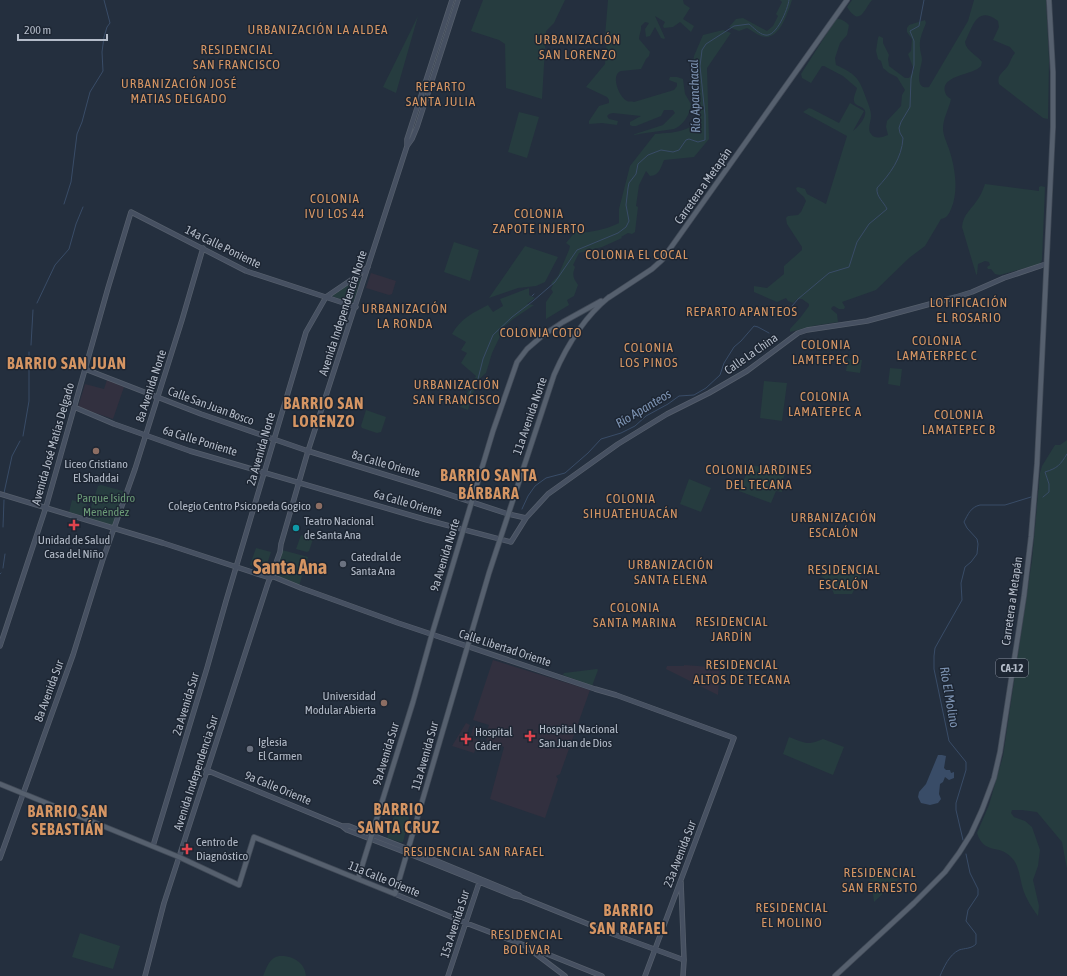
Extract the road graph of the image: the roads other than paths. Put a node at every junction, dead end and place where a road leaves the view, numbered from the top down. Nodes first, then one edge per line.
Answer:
1 (452, 0) edge
2 (458, 0) edge
3 (847, 0) edge
4 (1049, 0) edge
5 (408, 146) junction
6 (131, 212) joint
7 (203, 248) junction
8 (1046, 264) junction
9 (368, 267) junction
10 (326, 297) junction
11 (609, 297) junction
12 (356, 306) junction
13 (581, 312) junction
14 (586, 318) junction
15 (85, 369) junction
16 (157, 398) junction
17 (74, 407) junction
18 (146, 434) junction
19 (274, 439) junction
20 (308, 451) junction
21 (264, 472) junction
22 (299, 482) junction
23 (0, 494) edge
24 (471, 502) junction
25 (46, 507) junction
26 (508, 514) junction
27 (526, 518) junction
28 (114, 529) junction
29 (463, 529) junction
30 (499, 540) junction
31 (511, 542) joint
32 (236, 567) junction
33 (270, 577) junction
34 (432, 634) junction
35 (0, 646) edge
36 (468, 646) junction
37 (734, 738) joint
38 (206, 770) junction
39 (0, 784) edge
40 (23, 793) junction
41 (371, 837) junction
42 (153, 846) junction
43 (408, 851) junction
44 (179, 857) junction
45 (0, 858) edge
46 (358, 879) junction
47 (480, 880) junction
48 (681, 880) junction
49 (395, 894) junction
50 (466, 923) junction
51 (524, 945) junction
52 (655, 949) junction
53 (684, 960) junction
54 (145, 976) edge
55 (448, 976) edge
56 (565, 976) edge
57 (602, 976) edge
58 (645, 976) edge
59 (683, 976) edge
60 (835, 976) edge

1 - 5 street, Avenida Independencia Norte
2 - 5 street, Avenida Independencia Norte
3 - 11 main road, Carretera a Metapán
4 - 8 main road, CA-12
5 - 9 street, Avenida Independencia Norte
6 - 7 street, 14a Calle Poniente
6 - 15 street, Avenida José Matías Delgado
7 - 10 street, 14a Calle Poniente
7 - 16 street, 8a Avenida Norte
8 - 27 street, Calle La China
8 - 60 main road, Carretera a Metapán / CA-12
9 - 10 street, 2a Avenida Norte
9 - 12 street, Avenida Independencia Norte
10 - 12 street, 14a Calle Poniente
10 - 19 street, 2a Avenida Norte
11 - 13 main road, 9a Avenida Norte
11 - 14 main road, 11a Avenida Norte
12 - 20 street, Avenida Independencia Norte
13 - 14 main road
13 - 24 main road, 9a Avenida Norte
14 - 26 main road, 11a Avenida Norte
15 - 16 street, Calle San Juan Bosco
15 - 17 street, Avenida José Matías Delgado
16 - 18 street, 8a Avenida Norte
16 - 19 street, Calle San Juan Bosco
17 - 18 street, 6a Calle Poniente
17 - 25 street, Avenida José Matías Delgado
18 - 21 street, 6a Calle Poniente
18 - 28 street, 8a Avenida Norte
19 - 20 street, Calle San Juan Bosco
19 - 21 street, 2a Avenida Norte
20 - 22 street, Avenida Independencia Norte
20 - 24 street, 8a Calle Oriente
21 - 22 street, 6a Calle Poniente
21 - 32 street, 2a Avenida Norte
22 - 29 street, 6a Calle Oriente
22 - 33 street, Avenida Independencia Norte
23 - 25 street, Calle Libertad Oriente
24 - 26 street, 8a Calle Oriente
24 - 29 main road, 9a Avenida Norte
25 - 28 street, Calle Libertad Oriente
25 - 35 street, Avenida José Matías Delgado
26 - 27 street, 8a Calle Oriente
26 - 30 main road, 11a Avenida Norte
27 - 31 street, Calle La China
28 - 32 street, Calle Libertad Oriente
28 - 40 street, 8a Avenida Sur
29 - 30 street, 6a Calle Oriente
29 - 34 main road, 9a Avenida Norte
30 - 31 street, 6a Calle Oriente
30 - 36 main road, 11a Avenida Norte
32 - 33 street, Calle Libertad Oriente
32 - 42 street, 2a Avenida Sur
33 - 34 street, Calle Libertad Oriente
33 - 38 street, Avenida Independencia Sur
34 - 36 street, Calle Libertad Oriente
34 - 41 main road, 9a Avenida Sur
36 - 37 street, Calle Libertad Oriente
36 - 43 main road, 11a Avenida Sur
37 - 48 street, 23a Avenida Sur
38 - 41 street, 9a Calle Oriente
38 - 44 street, Avenida Independencia Sur
39 - 40 main road
40 - 42 main road
40 - 45 street, 8a Avenida Sur
41 - 43 street, 9a Calle Oriente
41 - 46 main road, 9a Avenida Sur
42 - 44 main road
43 - 47 street, 9a Calle Oriente
43 - 49 main road, 11a Avenida Sur
44 - 46 main road, 11a Calle Oriente
44 - 54 street, Avenida Independencia Sur
46 - 49 main road, 11a Calle Oriente
47 - 50 street, 15a Avenida Sur
47 - 52 street, 9a Calle Oriente
48 - 52 street, 23a Avenida Sur
48 - 53 street
49 - 50 street, 11a Calle Oriente
50 - 51 street, 11a Calle Oriente
50 - 55 street, 15a Avenida Sur
51 - 56 street
51 - 57 street
52 - 53 street, 9a Calle Oriente
52 - 58 street, 23a Avenida Sur
53 - 59 street

